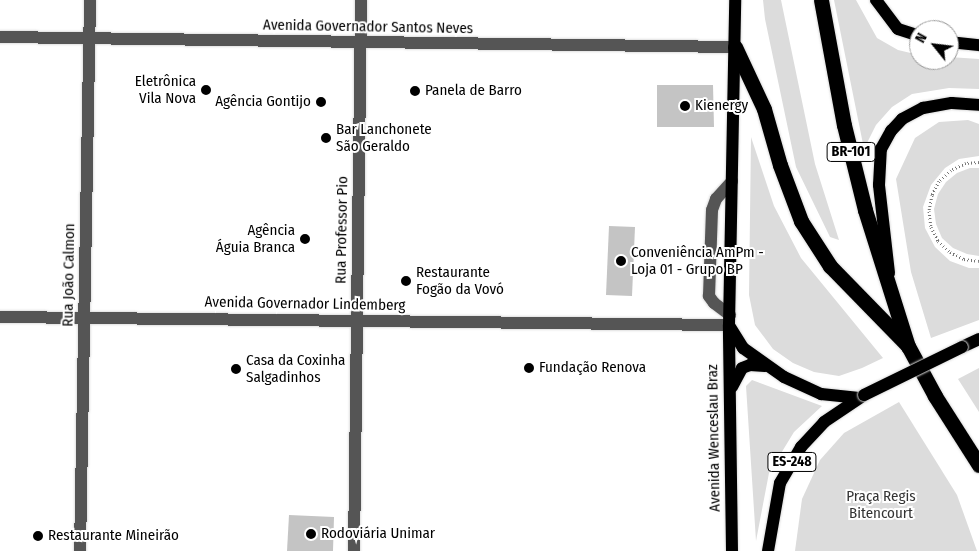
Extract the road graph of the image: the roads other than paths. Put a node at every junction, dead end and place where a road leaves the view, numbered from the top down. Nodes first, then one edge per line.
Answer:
1 (90, 0) edge
2 (362, 0) edge
3 (735, 0) edge
4 (820, 0) edge
5 (876, 0) edge
6 (909, 33) edge
7 (0, 37) edge
8 (90, 38) junction
9 (361, 43) junction
10 (959, 43) edge
11 (979, 45) edge
12 (735, 47) junction
13 (979, 105) edge
14 (732, 181) junction
15 (892, 300) junction
16 (0, 317) edge
17 (84, 318) junction
18 (357, 320) junction
19 (730, 320) junction
20 (979, 339) edge
21 (908, 346) junction
22 (765, 366) junction
23 (730, 393) junction
24 (861, 396) junction
25 (979, 465) edge
26 (80, 551) edge
27 (354, 551) edge
28 (732, 551) edge
29 (768, 551) edge

1 - 8 street, Rua João Calmon
2 - 9 street, Rua Professor Pio
3 - 12 main road, Avenida Wenceslau Braz
4 - 15 highway, BR-101
5 - 6 main road
7 - 8 street, Avenida Governador Santos Neves
8 - 9 street, Avenida Governador Santos Neves
8 - 17 street, Rua João Calmon
9 - 12 street, Avenida Governador Santos Neves
9 - 18 street, Rua Professor Pio
10 - 11 main road
12 - 14 main road, Avenida Wenceslau Braz
12 - 21 highway
13 - 15 main road
14 - 19 main road, Avenida Wenceslau Braz
14 - 19 street
15 - 21 highway, BR-101
16 - 17 street, Avenida Governador Lindemberg
17 - 18 street, Avenida Governador Lindemberg
17 - 26 street, Rua João Calmon
18 - 19 street, Avenida Governador Lindemberg
18 - 27 street, Rua Professor Pio
19 - 22 main road
19 - 23 main road, Avenida Wenceslau Braz
20 - 24 main road, bridge
21 - 25 highway, BR-101
22 - 23 main road
22 - 24 main road
23 - 28 main road, Avenida Wenceslau Braz
24 - 29 main road, ES-248

